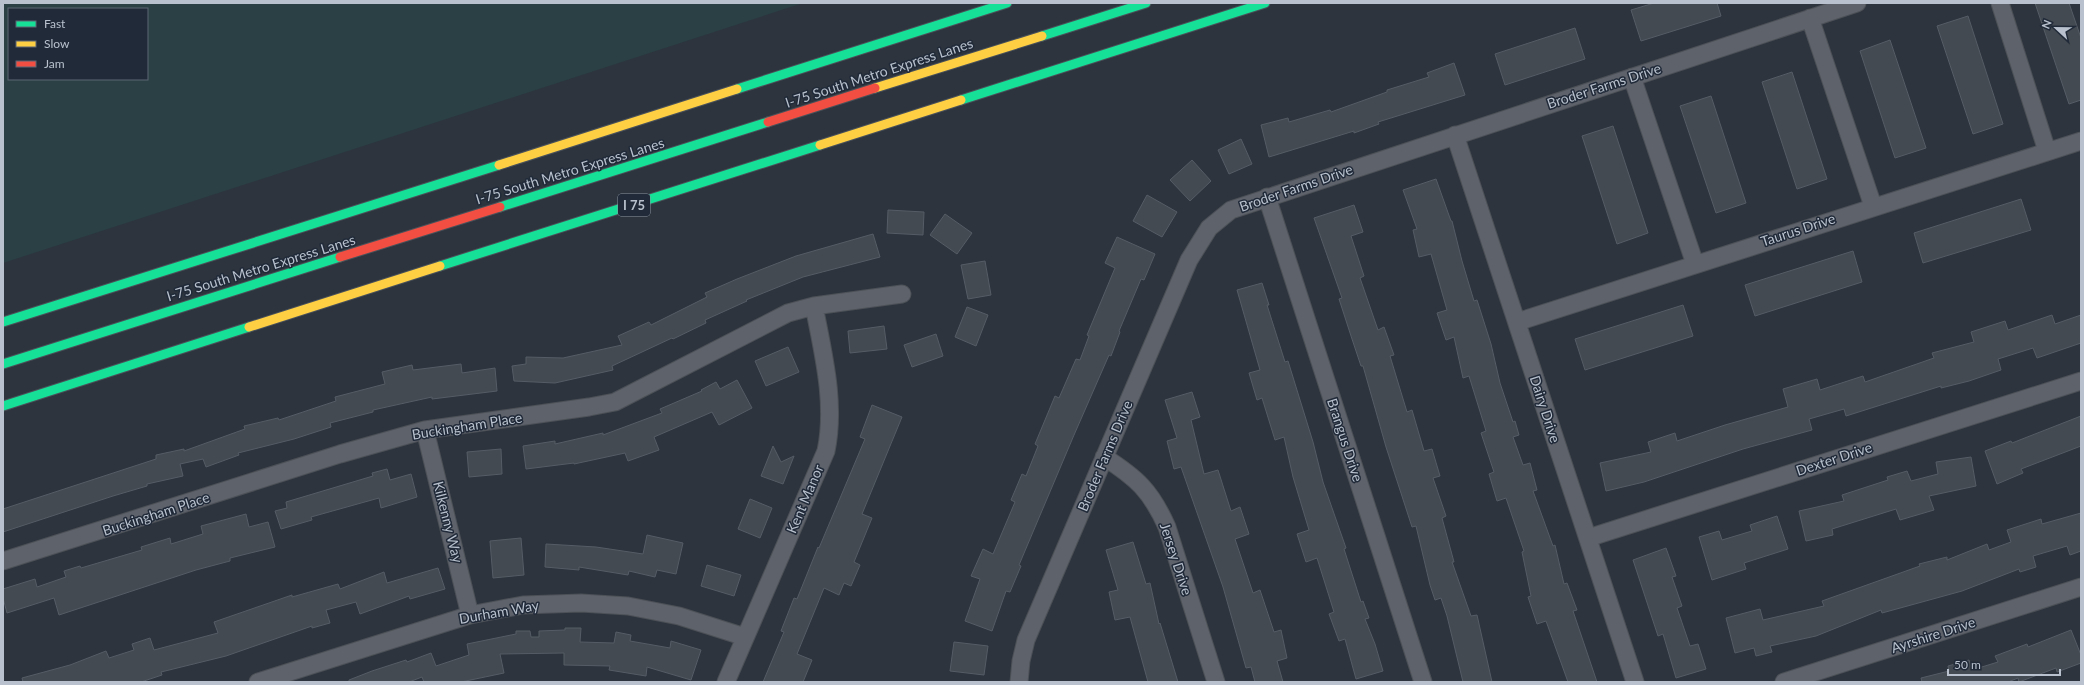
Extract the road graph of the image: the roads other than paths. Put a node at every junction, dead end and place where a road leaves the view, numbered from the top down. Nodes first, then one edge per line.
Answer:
1 (1006, 3) edge
2 (1146, 3) edge
3 (1265, 3) edge
4 (1857, 3) edge
5 (2000, 3) edge
6 (1810, 18) junction
7 (1632, 77) junction
8 (1455, 135) junction
9 (2081, 141) edge
10 (2047, 151) junction
11 (1267, 197) junction
12 (1873, 206) junction
13 (1695, 264) junction
14 (902, 294) dead end
15 (814, 306) junction
16 (3, 322) edge
17 (1517, 322) junction
18 (3, 364) edge
19 (2081, 381) edge
20 (3, 406) edge
21 (425, 430) junction
22 (1104, 458) junction
23 (1588, 538) junction
24 (3, 561) edge
25 (2081, 587) edge
26 (470, 614) junction
27 (745, 637) junction
28 (258, 682) edge
29 (726, 682) edge
30 (1019, 682) edge
31 (1216, 682) edge
32 (1423, 682) edge
33 (1635, 682) edge
34 (1784, 682) edge

1 - 16 highway
2 - 18 highway, I-75 South Metro Express Lanes
3 - 20 highway, I 75
4 - 6 street, Broder Farms Drive
5 - 10 street
6 - 7 street, Broder Farms Drive
6 - 12 street
7 - 8 street, Broder Farms Drive
7 - 13 street
8 - 11 street, Broder Farms Drive
8 - 17 street, Dairy Drive
9 - 10 street, Taurus Drive
10 - 12 street, Taurus Drive
11 - 22 street, Broder Farms Drive
11 - 32 street, Brangus Drive
12 - 13 street, Taurus Drive
13 - 17 street, Taurus Drive
14 - 15 street, Buckingham Place
15 - 21 street, Buckingham Place
15 - 27 street, Kent Manor
17 - 23 street, Dairy Drive
19 - 23 street, Dexter Drive
21 - 24 street, Buckingham Place
21 - 26 street, Kilkenny Way
22 - 30 street, Broder Farms Drive
22 - 31 street, Jersey Drive
23 - 33 street, Dairy Drive
25 - 34 street, Ayrshire Drive
26 - 27 street, Durham Way
26 - 28 street, Durham Way
27 - 29 street, Kent Manor

